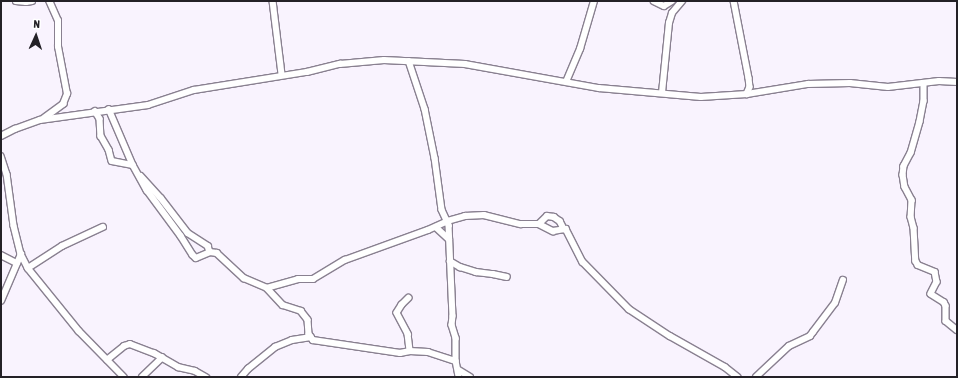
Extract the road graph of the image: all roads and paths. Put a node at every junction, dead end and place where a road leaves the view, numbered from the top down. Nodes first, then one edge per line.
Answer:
1 (16, 1) edge
2 (32, 1) edge
3 (50, 1) edge
4 (273, 1) edge
5 (594, 1) edge
6 (654, 1) edge
7 (672, 1) edge
8 (682, 1) edge
9 (734, 1) edge
10 (409, 61) junction
11 (282, 74) junction
12 (566, 82) junction
13 (957, 82) edge
14 (924, 83) junction
15 (662, 93) junction
16 (747, 94) junction
17 (109, 109) junction
18 (95, 111) junction
19 (40, 120) junction
20 (1, 136) edge
21 (1, 156) edge
22 (133, 165) junction
23 (138, 173) junction
24 (448, 221) junction
25 (539, 224) junction
26 (103, 227) dead end
27 (436, 227) junction
28 (564, 229) junction
29 (449, 239) junction
30 (210, 252) junction
31 (21, 254) junction
32 (1, 255) edge
33 (450, 261) junction
34 (17, 263) junction
35 (28, 268) junction
36 (507, 277) dead end
37 (842, 280) dead end
38 (267, 288) junction
39 (409, 298) dead end
40 (1, 301) edge
41 (957, 330) edge
42 (311, 338) junction
43 (410, 351) junction
44 (162, 358) junction
45 (107, 360) junction
46 (456, 361) junction
47 (459, 370) junction
48 (124, 377) edge
49 (142, 377) edge
50 (206, 377) edge
51 (241, 377) edge
52 (459, 377) edge
53 (470, 377) edge
54 (738, 377) edge
55 (756, 377) edge

1 - 2 street
3 - 19 street
4 - 11 street
5 - 12 street
6 - 7 street
8 - 15 street
9 - 16 street
10 - 11 street
10 - 12 street
10 - 24 street
11 - 17 street
12 - 15 street
13 - 14 street
14 - 16 street
14 - 41 street
15 - 16 street
17 - 18 street
17 - 22 street
18 - 19 street
18 - 22 street
19 - 20 street
21 - 31 street
22 - 23 street
23 - 30 street
23 - 30 street
24 - 25 street
24 - 27 street
24 - 29 street
25 - 28 street
25 - 28 street
26 - 35 street
27 - 29 street
27 - 38 street
28 - 54 street
29 - 33 street
30 - 38 street
31 - 34 street
31 - 35 street
32 - 34 street
33 - 36 street
33 - 46 street
34 - 40 street
35 - 45 street
37 - 55 street
38 - 42 street
39 - 43 street
42 - 43 street
42 - 51 street
43 - 46 street
44 - 45 street
44 - 49 street
44 - 50 street
45 - 48 street
46 - 47 street
47 - 52 street
47 - 53 street

